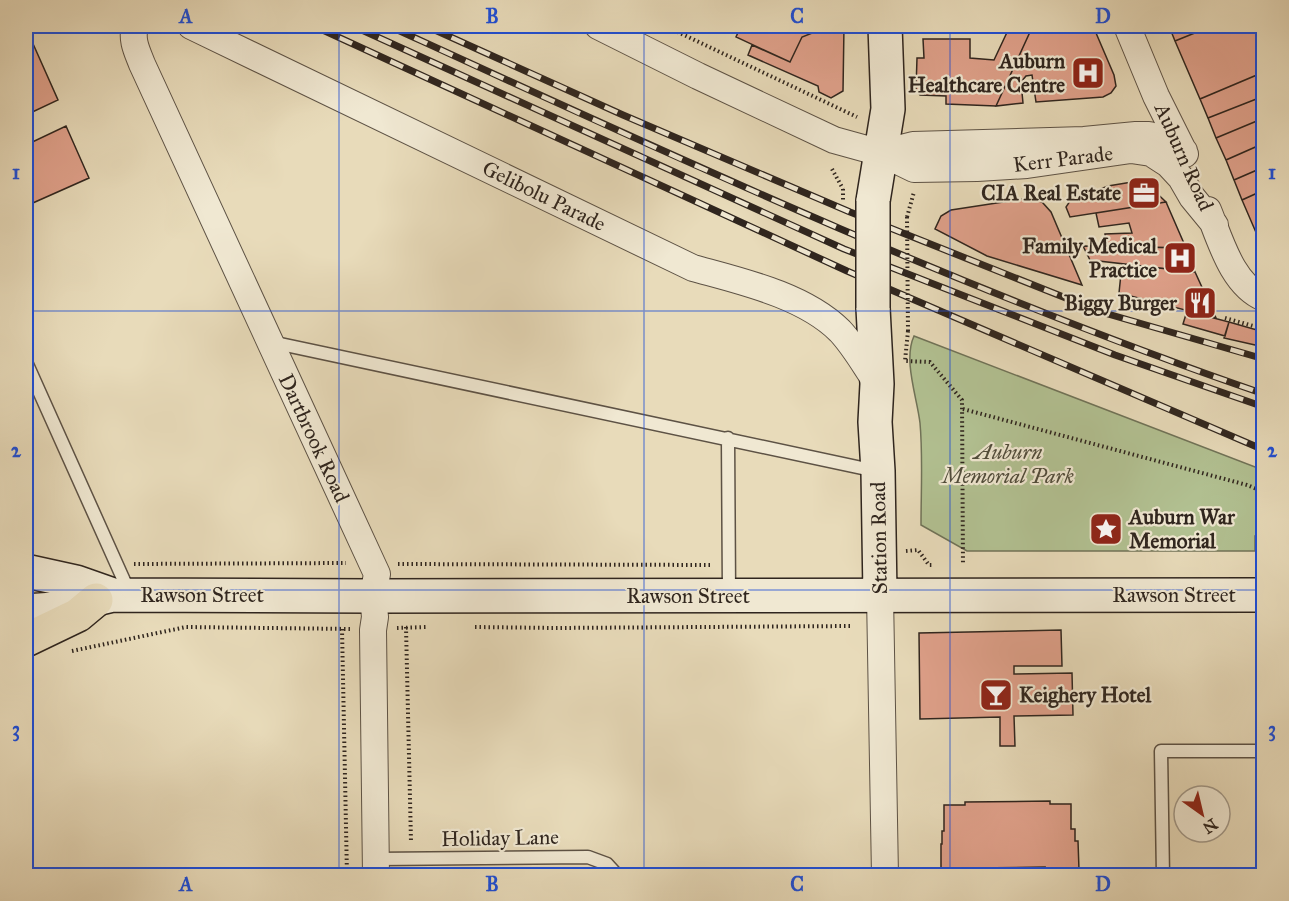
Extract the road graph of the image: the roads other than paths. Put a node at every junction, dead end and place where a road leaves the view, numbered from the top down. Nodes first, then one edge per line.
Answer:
1 (135, 26) edge
2 (191, 26) edge
3 (598, 26) edge
4 (885, 26) edge
5 (1127, 26) edge
6 (1156, 96) junction
7 (1136, 135) junction
8 (1184, 151) junction
9 (881, 153) junction
10 (1215, 225) junction
11 (1255, 292) edge
12 (270, 342) junction
13 (26, 362) edge
14 (877, 384) junction
15 (728, 438) junction
16 (878, 471) junction
17 (26, 571) edge
18 (880, 595) junction
19 (1263, 595) edge
20 (113, 596) junction
21 (373, 596) junction
22 (729, 596) junction
23 (26, 610) edge
24 (26, 640) edge
25 (1263, 751) edge
26 (376, 867) edge
27 (618, 876) edge
28 (885, 876) edge
29 (1163, 876) edge

1 - 12 street, Dartbrook Road
2 - 14 street, Gelibolu Parade
3 - 9 street, Kerr Parade
4 - 9 main road, Station Road
5 - 6 street, Auburn Road
6 - 7 street, Kerr Parade
6 - 8 street, Auburn Road
7 - 8 street, Kerr Parade
7 - 9 street, Kerr Parade
8 - 10 street, Auburn Road
9 - 10 street, Kerr Parade
9 - 14 main road, Station Road, bridge
10 - 11 street, Auburn Road
12 - 15 lane
12 - 21 street, Dartbrook Road
13 - 20 lane
14 - 16 main road, Station Road
15 - 16 lane
15 - 22 lane
16 - 18 main road, Station Road
17 - 20 main road, Rawson Street
18 - 19 main road, Rawson Street
18 - 22 main road, Rawson Street
18 - 28 street, Station Road
20 - 21 main road, Rawson Street
20 - 23 main road, Rawson Street
20 - 24 highway
21 - 22 main road, Rawson Street
21 - 26 street, Dartbrook Road
25 - 29 lane
26 - 27 lane, Holiday Lane

